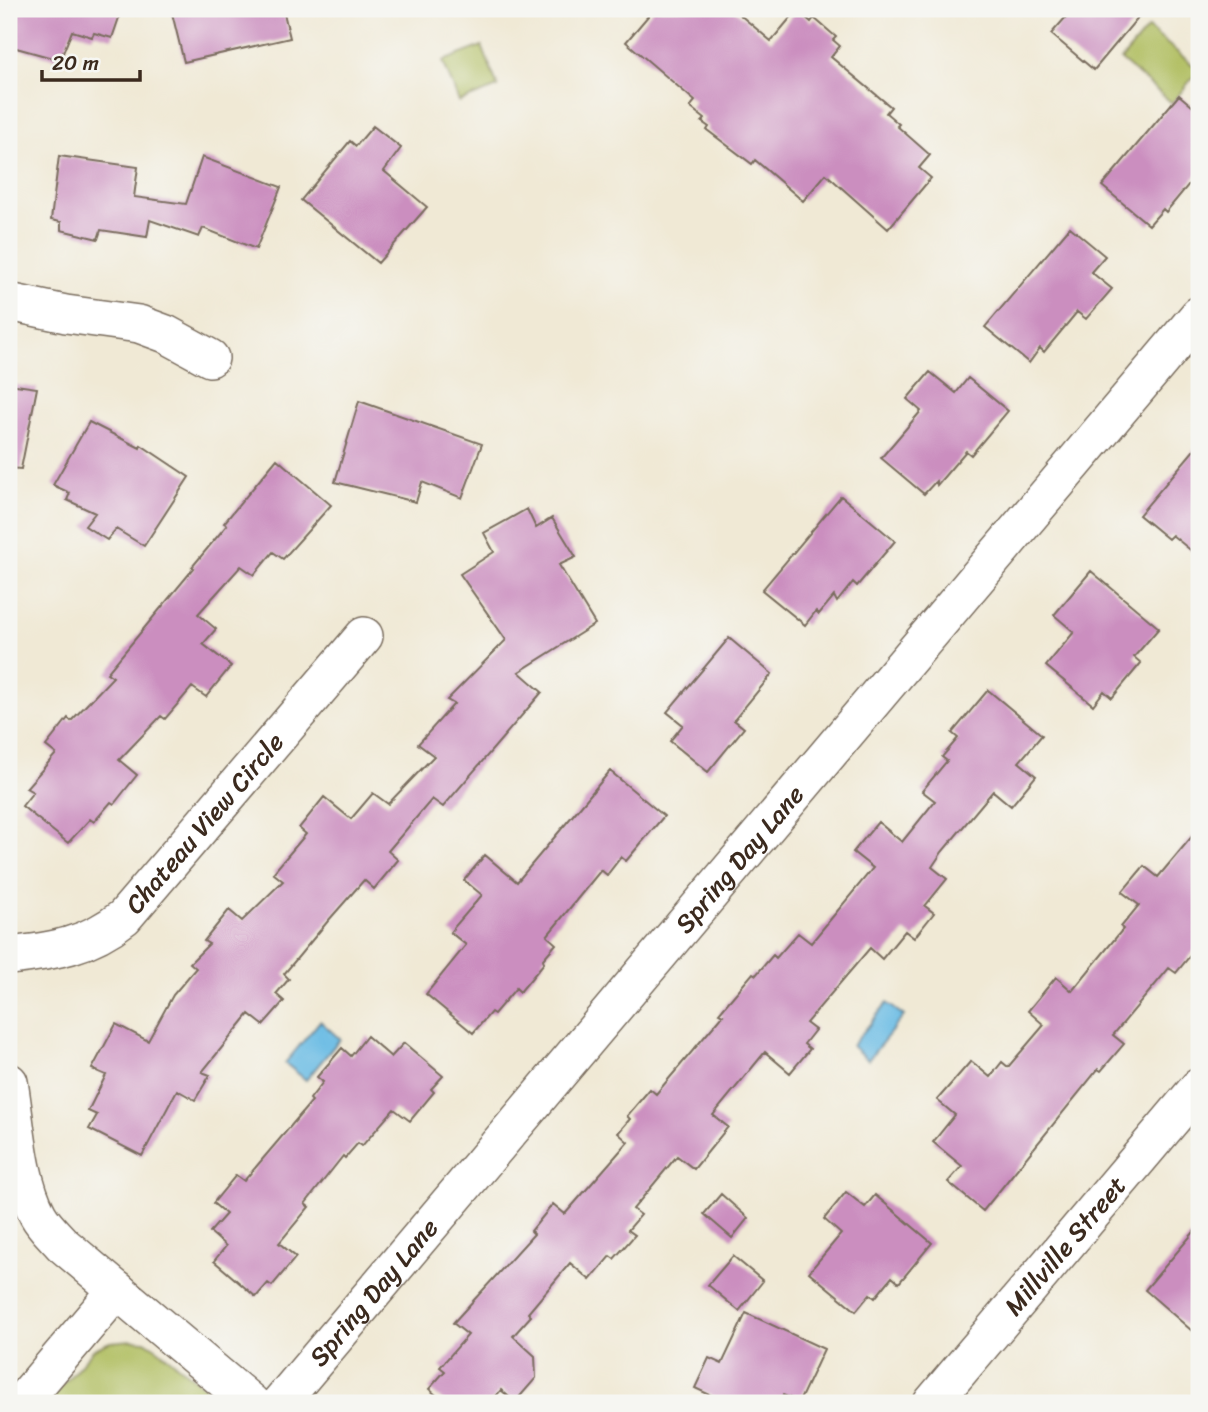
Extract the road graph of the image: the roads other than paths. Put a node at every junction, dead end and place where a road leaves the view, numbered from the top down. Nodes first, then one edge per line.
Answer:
1 (9, 302) edge
2 (1193, 336) edge
3 (210, 358) dead end
4 (364, 636) dead end
5 (9, 956) edge
6 (9, 1082) edge
7 (1199, 1087) edge
8 (14, 1142) edge
9 (117, 1290) junction
10 (21, 1403) edge
11 (251, 1403) edge
12 (280, 1403) edge
13 (932, 1403) edge

1 - 3 street
2 - 12 street, Spring Day Lane
4 - 5 street, Chateau View Circle
6 - 8 street
7 - 13 street, Millville Street
8 - 9 street
9 - 10 street
9 - 11 street

